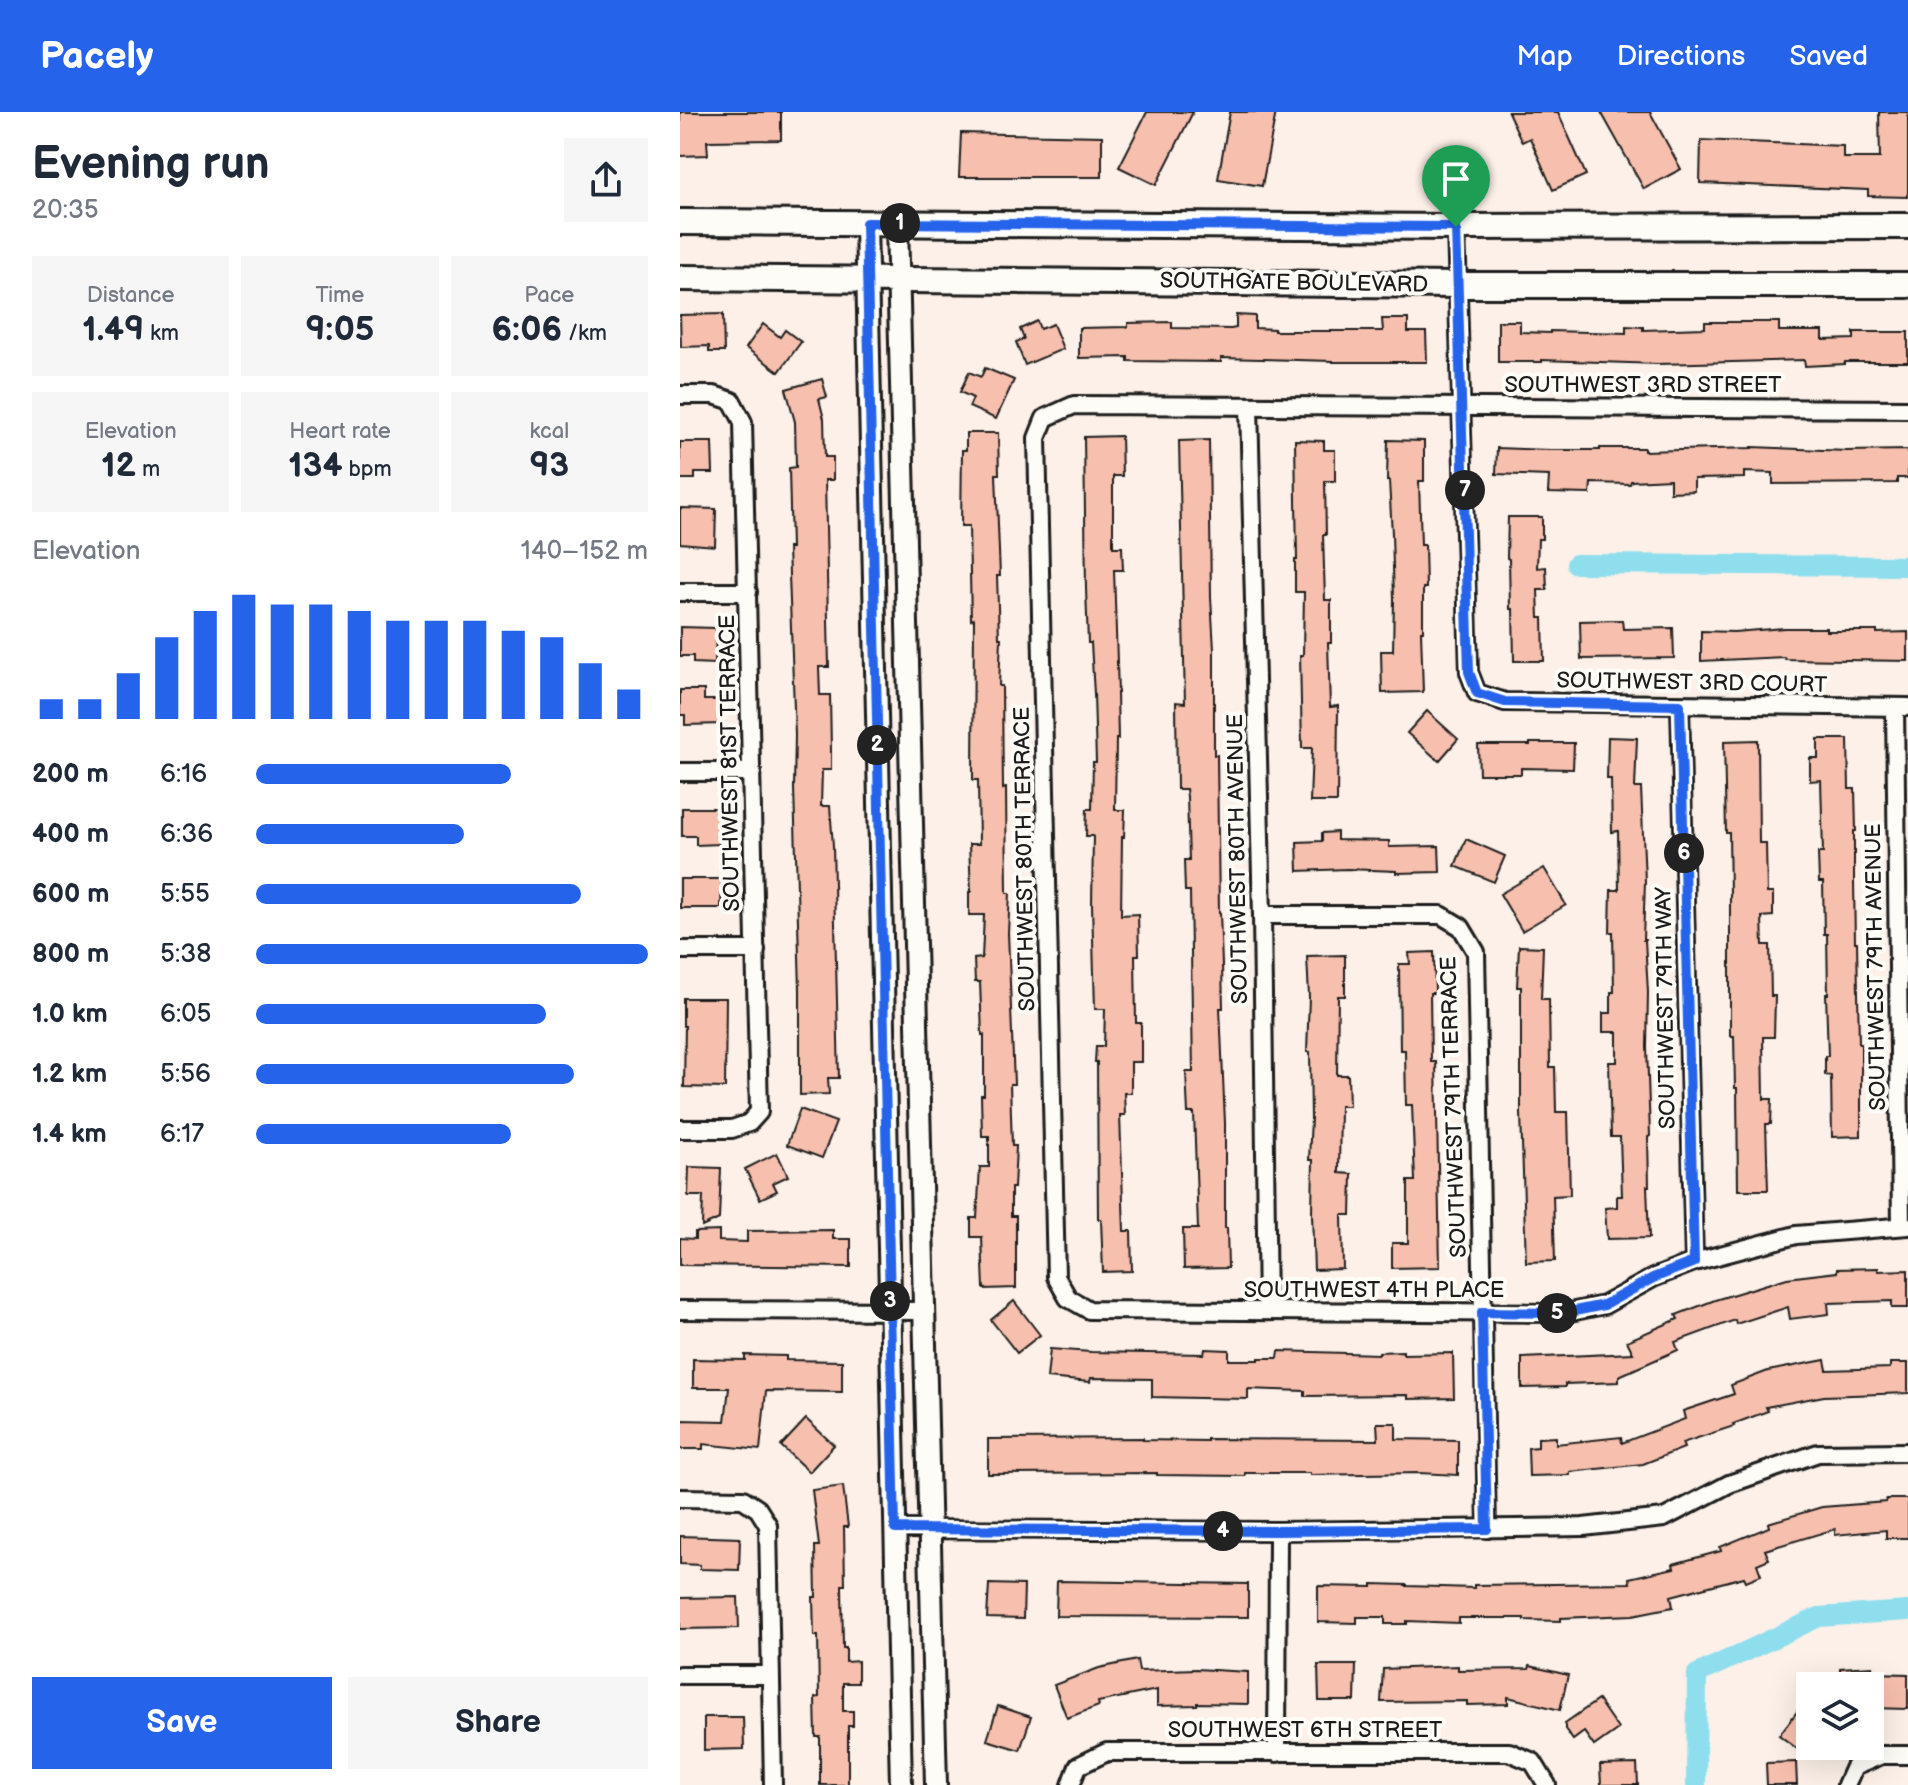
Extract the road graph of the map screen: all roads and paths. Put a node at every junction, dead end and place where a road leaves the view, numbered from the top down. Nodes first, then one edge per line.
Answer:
1 (680, 222) edge
2 (866, 223) junction
3 (897, 223) junction
4 (1908, 226) edge
5 (1456, 227) junction
6 (680, 278) edge
7 (866, 279) junction
8 (897, 279) junction
9 (1458, 285) junction
10 (1908, 285) edge
11 (680, 395) edge
12 (1249, 406) junction
13 (1463, 407) junction
14 (1908, 409) edge
15 (1045, 418) joint
16 (680, 592) edge
17 (748, 592) junction
18 (1680, 705) junction
19 (1902, 707) edge
20 (680, 772) edge
21 (752, 772) junction
22 (1262, 915) junction
23 (680, 950) edge
24 (756, 950) junction
25 (680, 1129) edge
26 (1905, 1226) edge
27 (1694, 1262) junction
28 (1068, 1298) joint
29 (680, 1310) edge
30 (890, 1311) junction
31 (926, 1311) junction
32 (1267, 1311) junction
33 (1482, 1312) junction
34 (1908, 1452) edge
35 (680, 1498) edge
36 (895, 1529) junction
37 (930, 1529) junction
38 (1487, 1529) junction
39 (1278, 1531) junction
40 (680, 1675) edge
41 (770, 1675) junction
42 (1277, 1753) junction
43 (1908, 1755) edge
44 (773, 1785) edge
45 (901, 1785) edge
46 (936, 1785) edge
47 (1071, 1785) edge
48 (1547, 1785) edge
49 (1846, 1785) edge

1 - 2 main road
2 - 3 main road
2 - 7 street
3 - 5 main road
3 - 8 street
4 - 5 main road
5 - 9 street
6 - 7 main road, SOUTHGATE BOULEVARD
7 - 8 main road, SOUTHGATE BOULEVARD
7 - 30 street
8 - 9 main road, SOUTHGATE BOULEVARD
8 - 31 street
9 - 10 main road, SOUTHGATE BOULEVARD
9 - 13 street
11 - 17 street, SOUTHWEST 81ST TERRACE
12 - 13 street, SOUTHWEST 3RD STREET
12 - 15 street, SOUTHWEST 3RD STREET
12 - 22 street, SOUTHWEST 80TH AVENUE
13 - 14 street, SOUTHWEST 3RD STREET
13 - 18 street, SOUTHWEST 3RD COURT
15 - 28 street, SOUTHWEST 80TH TERRACE
16 - 17 street
17 - 21 street, SOUTHWEST 81ST TERRACE
18 - 19 street, SOUTHWEST 3RD COURT
18 - 27 street, SOUTHWEST 79TH WAY
19 - 26 street, SOUTHWEST 79TH AVENUE
20 - 21 street
21 - 24 street, SOUTHWEST 81ST TERRACE
22 - 32 street, SOUTHWEST 80TH AVENUE
22 - 33 street, SOUTHWEST 79TH TERRACE
23 - 24 street
24 - 25 street, SOUTHWEST 81ST TERRACE
26 - 27 street, SOUTHWEST 4TH PLACE
27 - 33 street, SOUTHWEST 4TH PLACE
28 - 32 street, SOUTHWEST 4TH PLACE
29 - 30 street
30 - 31 street
30 - 36 street
31 - 37 street
32 - 33 street, SOUTHWEST 4TH PLACE
33 - 38 street, SOUTHWEST 79TH TERRACE
34 - 38 street
35 - 41 street
36 - 37 street
36 - 45 street
37 - 39 street
37 - 46 street
38 - 39 street
39 - 42 street
40 - 41 street
41 - 44 street
42 - 47 street, SOUTHWEST 6TH STREET
42 - 48 street, SOUTHWEST 6TH STREET
43 - 49 street

